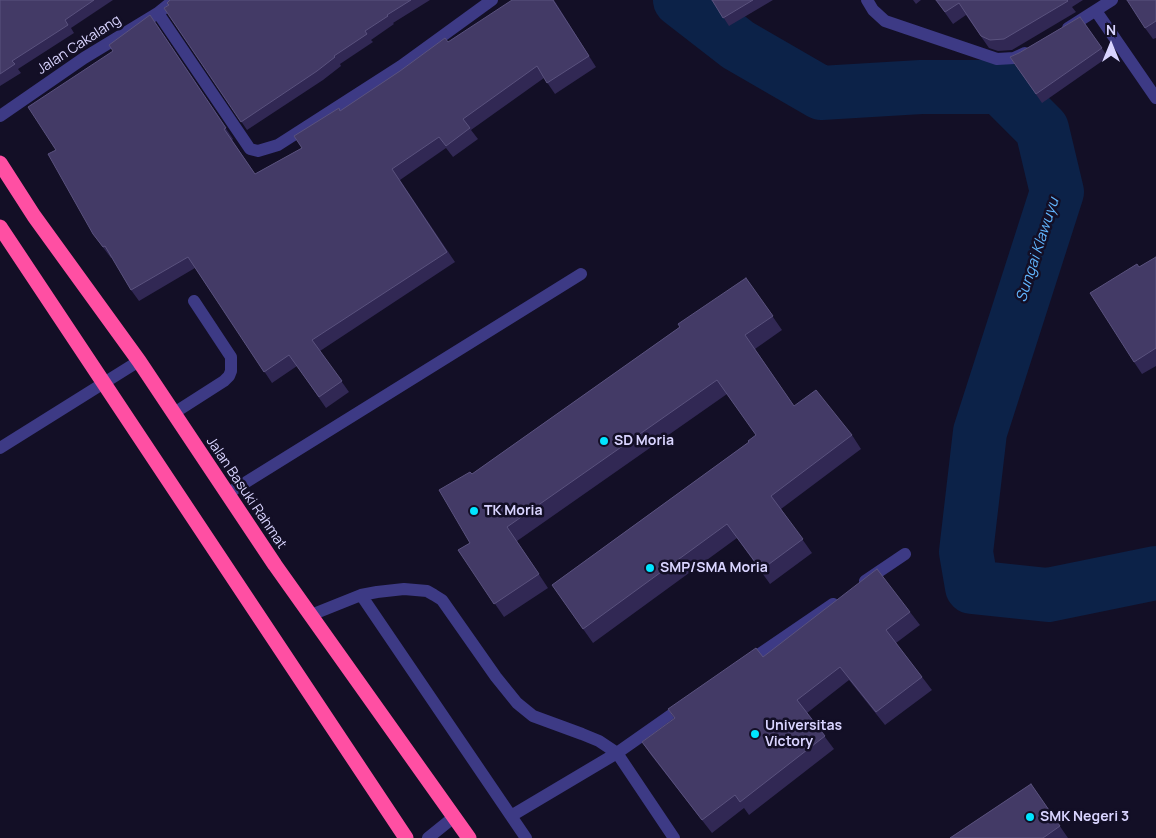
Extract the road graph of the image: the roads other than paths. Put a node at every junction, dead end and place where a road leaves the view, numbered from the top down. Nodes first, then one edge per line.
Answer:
1 (174, 0) edge
2 (492, 0) edge
3 (867, 0) edge
4 (1112, 0) edge
5 (1096, 11) junction
6 (158, 13) junction
7 (1055, 35) edge
8 (1038, 45) edge
9 (1156, 98) edge
10 (0, 116) edge
11 (0, 163) edge
12 (0, 227) edge
13 (581, 274) dead end
14 (194, 301) dead end
15 (139, 361) junction
16 (104, 383) junction
17 (174, 413) junction
18 (0, 448) edge
19 (227, 494) junction
20 (906, 554) dead end
21 (857, 587) edge
22 (361, 595) junction
23 (841, 598) edge
24 (311, 615) junction
25 (737, 670) edge
26 (697, 698) edge
27 (617, 753) junction
28 (511, 816) junction
29 (454, 817) junction
30 (406, 838) edge
31 (428, 838) edge
32 (469, 838) edge
33 (526, 838) edge
34 (674, 838) edge

1 - 6 street, Jalan Cakalang
2 - 6 street
3 - 8 street
4 - 5 street
5 - 7 street
5 - 9 street
6 - 10 street, Jalan Cakalang
11 - 15 highway, Jalan Basuki Rahmat
12 - 16 highway
13 - 19 street
14 - 17 street
15 - 16 street
15 - 17 highway, Jalan Basuki Rahmat
16 - 18 street
16 - 30 highway
17 - 19 highway, Jalan Basuki Rahmat
19 - 24 highway, Jalan Basuki Rahmat
20 - 21 street
22 - 24 street
22 - 27 street
22 - 28 street
23 - 25 street
24 - 29 highway, Jalan Basuki Rahmat
26 - 27 street
27 - 28 street
27 - 34 street
28 - 33 street
29 - 31 street
29 - 32 highway, Jalan Basuki Rahmat

